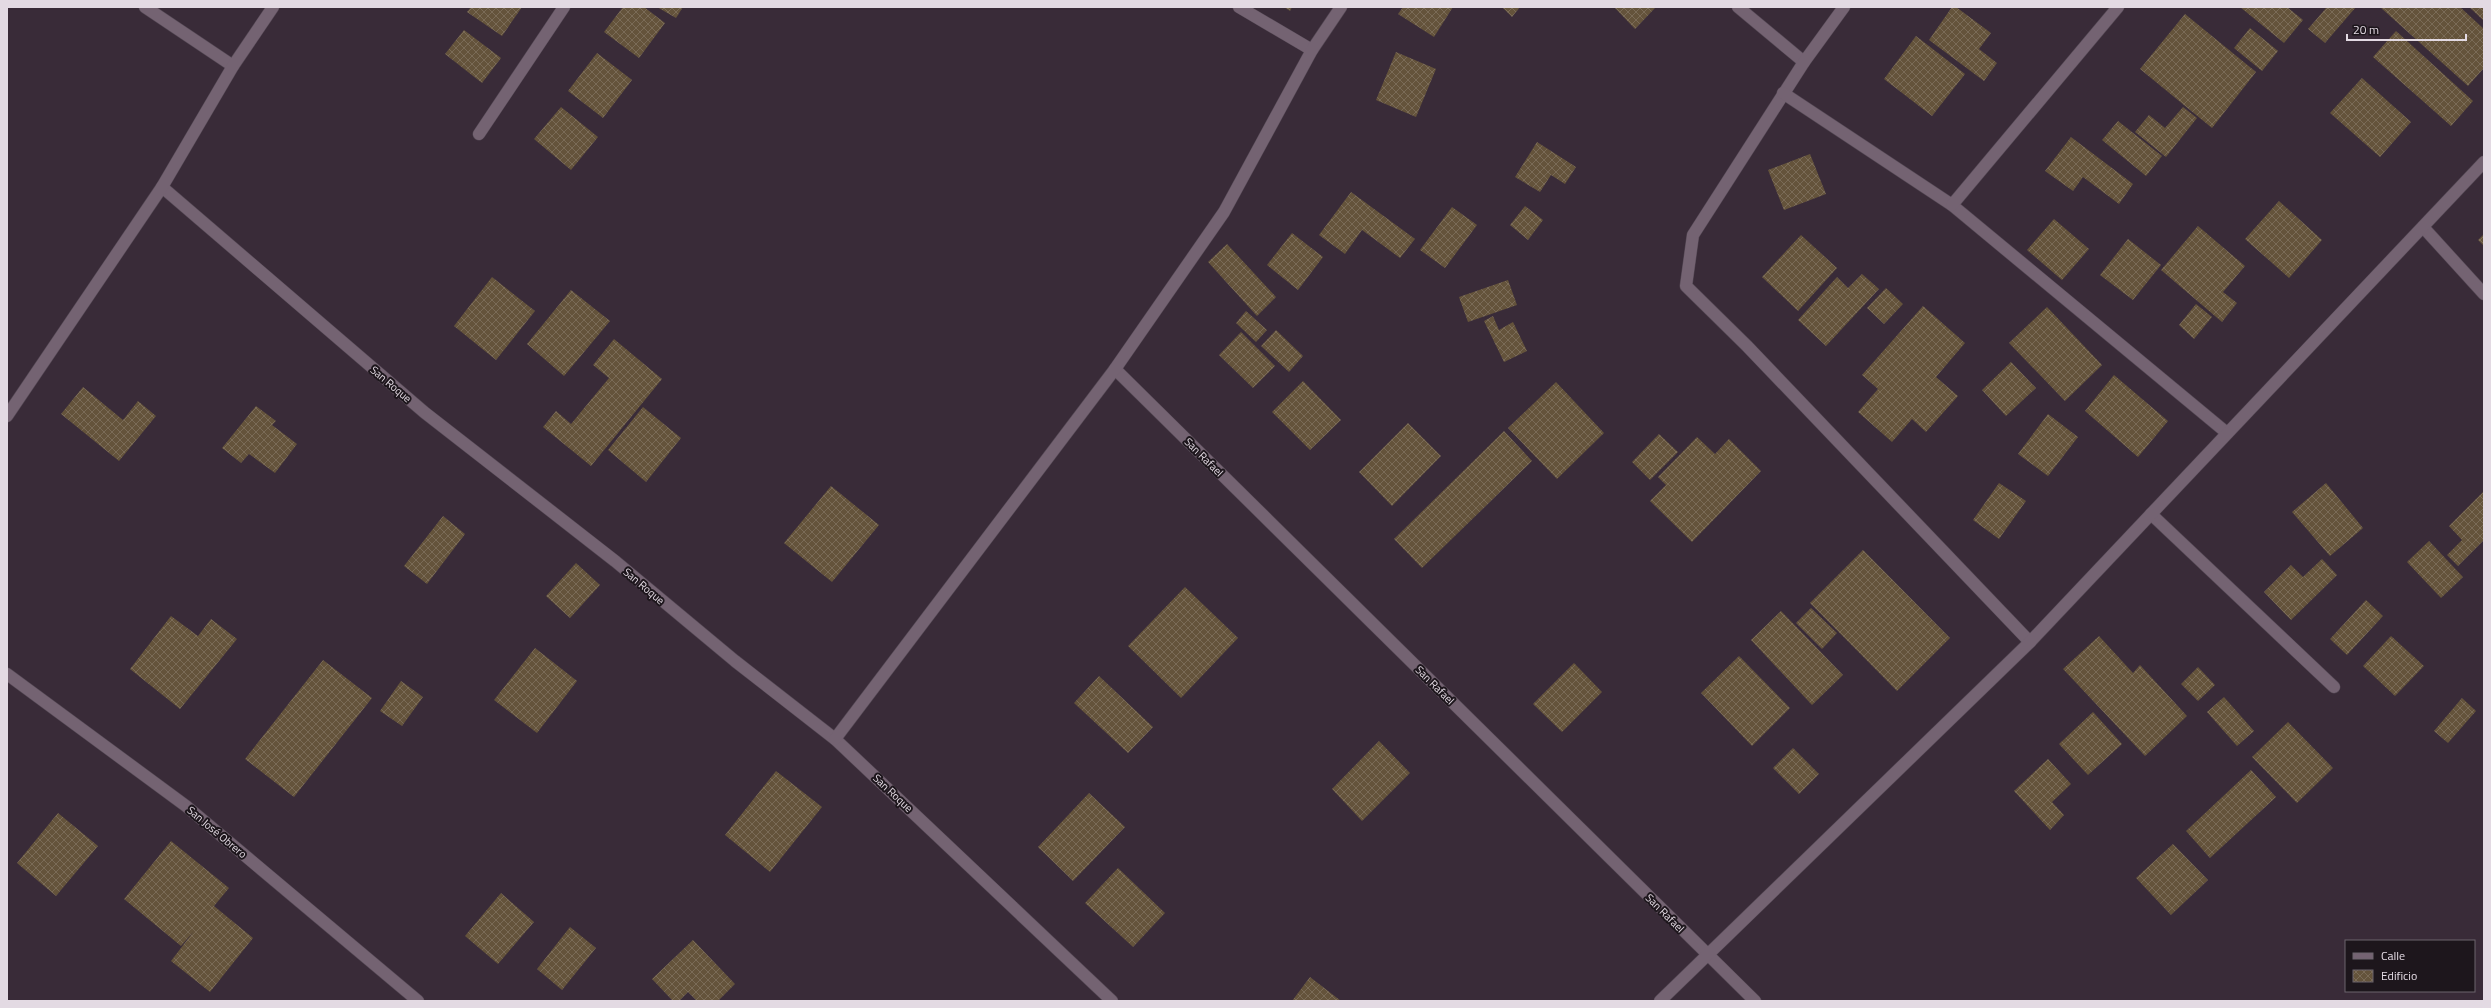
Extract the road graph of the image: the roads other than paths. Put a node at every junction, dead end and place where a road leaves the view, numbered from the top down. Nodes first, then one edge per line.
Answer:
1 (145, 7) edge
2 (273, 7) edge
3 (564, 7) edge
4 (1239, 7) edge
5 (1341, 7) edge
6 (1738, 7) edge
7 (1844, 7) edge
8 (2118, 7) edge
9 (1312, 50) junction
10 (1804, 62) junction
11 (233, 66) junction
12 (1783, 93) junction
13 (479, 134) dead end
14 (2484, 162) edge
15 (162, 187) junction
16 (1952, 205) junction
17 (2423, 226) junction
18 (2484, 294) edge
19 (1115, 369) junction
20 (7, 416) edge
21 (2227, 433) junction
22 (2151, 514) junction
23 (2030, 642) junction
24 (7, 674) edge
25 (2334, 687) dead end
26 (835, 739) junction
27 (1707, 954) junction
28 (418, 1001) edge
29 (1112, 1001) edge
30 (1660, 1001) edge
31 (1755, 1001) edge

1 - 11 street
2 - 11 street
3 - 13 street
4 - 9 street
5 - 9 street
6 - 10 street
7 - 10 street
8 - 16 street
9 - 19 street
10 - 12 street
11 - 15 street
12 - 16 street
12 - 23 street
14 - 17 street
15 - 20 street
15 - 26 street, San Roque
16 - 21 street
17 - 18 street
17 - 21 street
19 - 26 street
19 - 27 street, San Rafael
21 - 22 street
22 - 23 street
22 - 25 street
23 - 27 street
24 - 28 street, San José Obrero
26 - 29 street, San Roque
27 - 30 street
27 - 31 street, San Rafael

